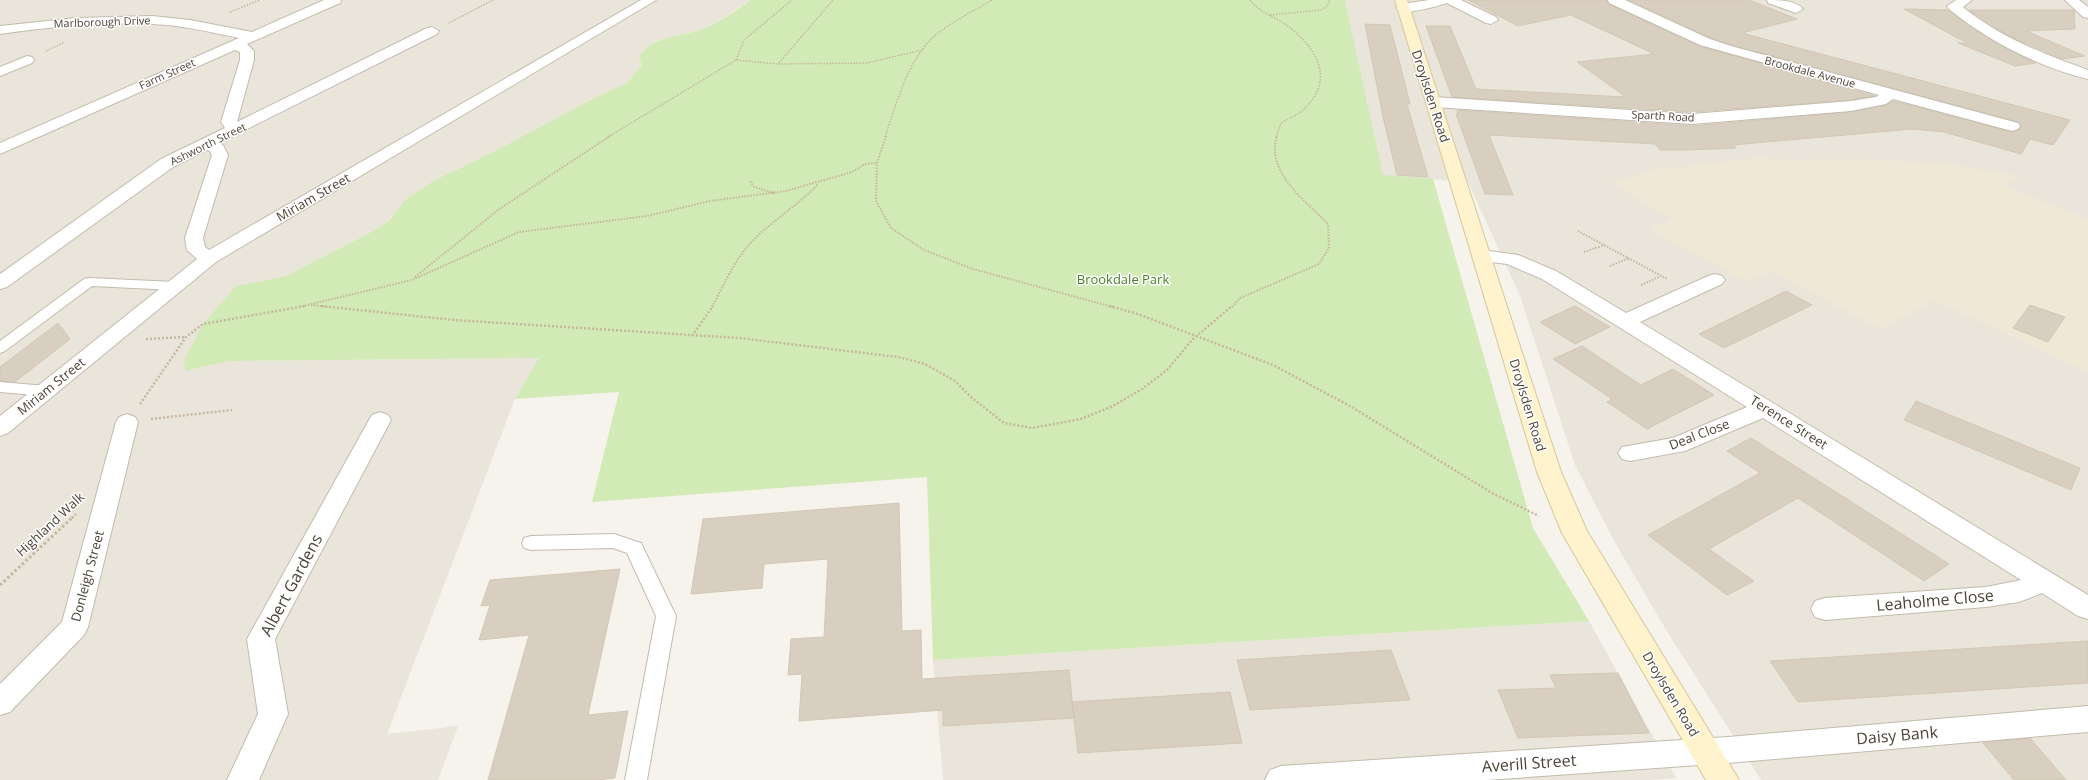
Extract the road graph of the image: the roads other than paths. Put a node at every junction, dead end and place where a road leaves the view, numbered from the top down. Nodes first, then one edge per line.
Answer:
1 (335, 0) edge
2 (650, 0) edge
3 (1444, 0) edge
4 (1451, 0) edge
5 (1614, 0) edge
6 (1773, 0) edge
7 (1966, 0) edge
8 (2071, 0) edge
9 (1402, 4) edge
10 (1796, 10) dead end
11 (2088, 14) edge
12 (1492, 20) dead end
13 (0, 30) edge
14 (432, 31) road end
15 (252, 36) junction
16 (234, 45) junction
17 (27, 60) dead end
18 (0, 72) edge
19 (2088, 75) edge
20 (1889, 94) junction
21 (1434, 102) junction
22 (2012, 126) dead end
23 (239, 128) junction
24 (205, 144) junction
25 (0, 149) edge
26 (1482, 256) junction
27 (209, 258) junction
28 (1715, 280) dead end
29 (0, 283) edge
30 (175, 286) junction
31 (1626, 321) junction
32 (0, 348) edge
33 (0, 387) edge
34 (46, 391) junction
35 (1766, 408) junction
36 (380, 420) dead end
37 (127, 422) road end
38 (0, 428) edge
39 (1630, 453) dead end
40 (531, 543) dead end
41 (2041, 579) junction
42 (2088, 608) edge
43 (1825, 609) dead end
44 (0, 703) edge
45 (2088, 719) edge
46 (1705, 751) junction
47 (242, 780) edge
48 (636, 780) edge
49 (1281, 780) edge
50 (1723, 780) edge

1 - 15 street, Farm Street
2 - 27 street, Miriam Street
3 - 9 street
4 - 12 street
5 - 20 street, Brookdale Avenue
6 - 10 street
7 - 19 street
8 - 11 street
9 - 21 street, Droylsden Road
13 - 15 street, Marlborough Drive
14 - 23 street, Ashworth Street
15 - 16 street, Farm Street
16 - 23 street
16 - 25 street, Farm Street
17 - 18 street
20 - 21 street, Sparth Road
20 - 22 street, Brookdale Avenue
21 - 26 street, Droylsden Road
23 - 24 street, Ashworth Street
24 - 27 street
24 - 29 street, Ashworth Street
26 - 31 street, Terence Street
26 - 46 street, Droylsden Road
27 - 30 street, Miriam Street
28 - 31 street
30 - 32 lane
30 - 34 street, Miriam Street
31 - 35 street, Terence Street
33 - 34 lane
34 - 38 street, Miriam Street
35 - 39 street, Deal Close
35 - 41 street, Terence Street
36 - 47 street, Albert Gardens
37 - 44 street, Donleigh Street
40 - 48 lane
41 - 42 street, Terence Street
41 - 43 street, Leaholme Close
45 - 46 street, Daisy Bank
46 - 49 street, Averill Street
46 - 50 street, Droylsden Road

